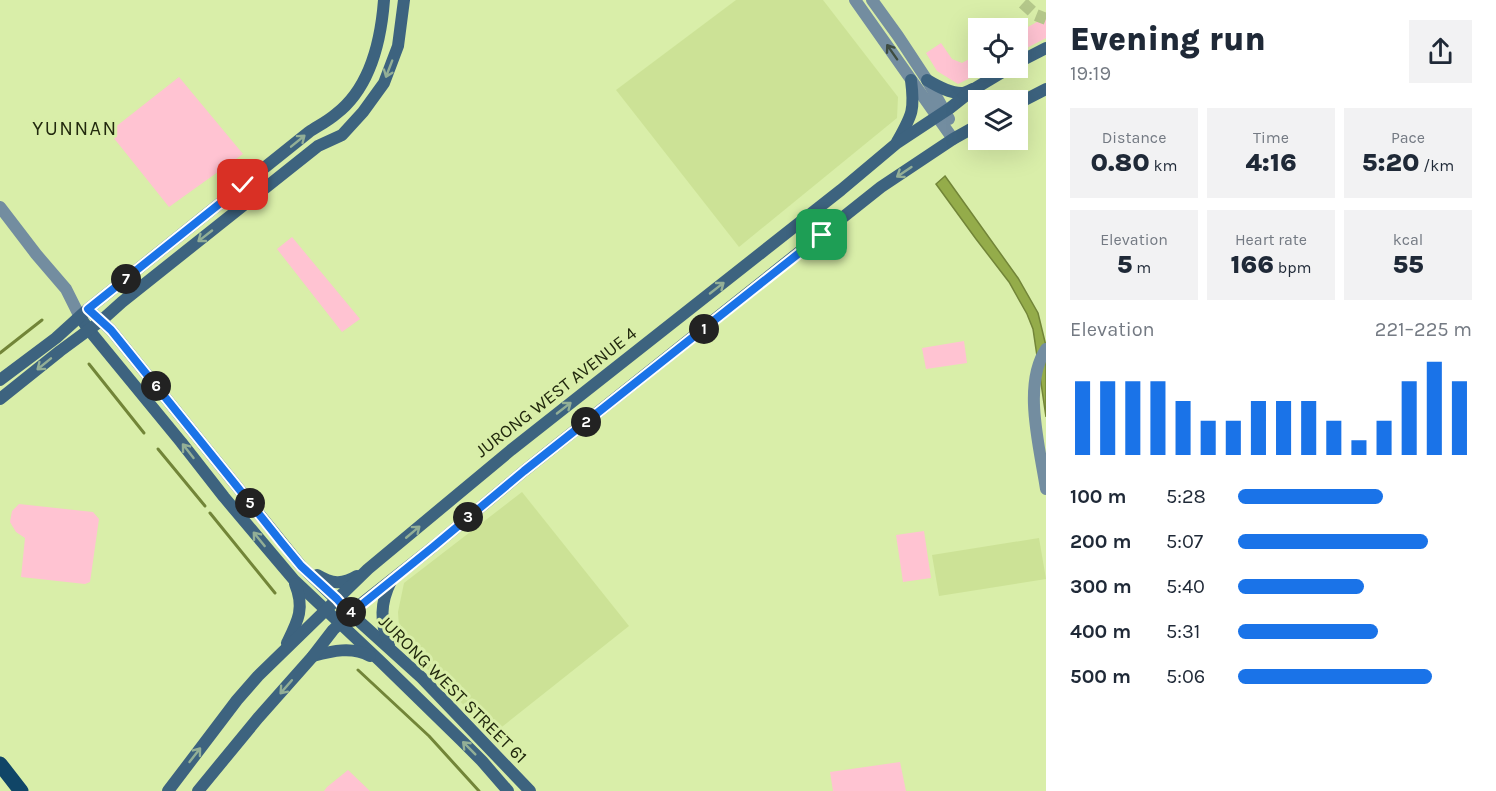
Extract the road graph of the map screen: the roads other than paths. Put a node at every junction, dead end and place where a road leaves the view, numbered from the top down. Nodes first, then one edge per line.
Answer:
1 (384, 0) edge
2 (404, 0) edge
3 (855, 0) edge
4 (872, 0) edge
5 (1046, 48) edge
6 (1028, 57) edge
7 (993, 78) edge
8 (911, 80) junction
9 (927, 80) junction
10 (1046, 88) edge
11 (975, 89) junction
12 (1028, 98) edge
13 (941, 114) junction
14 (968, 130) edge
15 (956, 137) junction
16 (897, 143) junction
17 (0, 207) edge
18 (84, 313) junction
19 (102, 321) junction
20 (89, 330) junction
21 (1046, 349) edge
22 (0, 380) edge
23 (0, 399) edge
24 (1046, 489) edge
25 (301, 566) junction
26 (368, 569) junction
27 (294, 580) junction
28 (392, 580) junction
29 (337, 599) junction
30 (326, 610) junction
31 (350, 614) junction
32 (340, 624) junction
33 (390, 648) junction
34 (284, 650) junction
35 (313, 656) junction
36 (380, 661) junction
37 (0, 764) edge
38 (21, 791) edge
39 (168, 791) edge
40 (198, 791) edge
41 (508, 791) edge
42 (530, 791) edge

18 -> 1 main road
2 -> 19 main road
8 -> 3 street
4 - 9 street
5 - 6 main road
7 - 11 main road, JURONG WEST AVENUE 4
8 - 13 street
8 - 16 main road
9 - 11 main road
9 - 13 street
10 - 12 main road
11 - 13 main road, JURONG WEST AVENUE 4
13 - 15 street
13 - 16 main road, JURONG WEST AVENUE 4
14 - 15 main road
15 -> 28 main road
26 -> 16 main road, JURONG WEST AVENUE 4
17 - 18 street
18 - 19 main road
18 - 20 main road, JURONG WEST STREET 61
18 - 22 main road
19 - 20 main road
19 - 25 main road
20 -> 23 main road
27 -> 20 main road, JURONG WEST STREET 61
21 - 24 street
25 - 26 main road
25 - 29 main road, JURONG WEST STREET 61
26 - 29 main road, JURONG WEST AVENUE 4
27 - 30 main road, JURONG WEST STREET 61
27 - 34 main road
28 - 31 main road
28 - 33 main road
29 - 30 main road, JURONG WEST AVENUE 4
29 - 31 main road, JURONG WEST STREET 61
30 - 32 main road, JURONG WEST STREET 61
30 - 34 main road, JURONG WEST AVENUE 4
31 - 32 main road
31 - 33 main road, JURONG WEST STREET 61
32 - 35 main road
32 - 36 main road, JURONG WEST STREET 61
33 - 42 main road, JURONG WEST STREET 61
39 -> 34 main road, JURONG WEST AVENUE 4
35 - 36 main road
35 -> 40 main road
41 -> 36 main road, JURONG WEST STREET 61
37 - 38 main road

